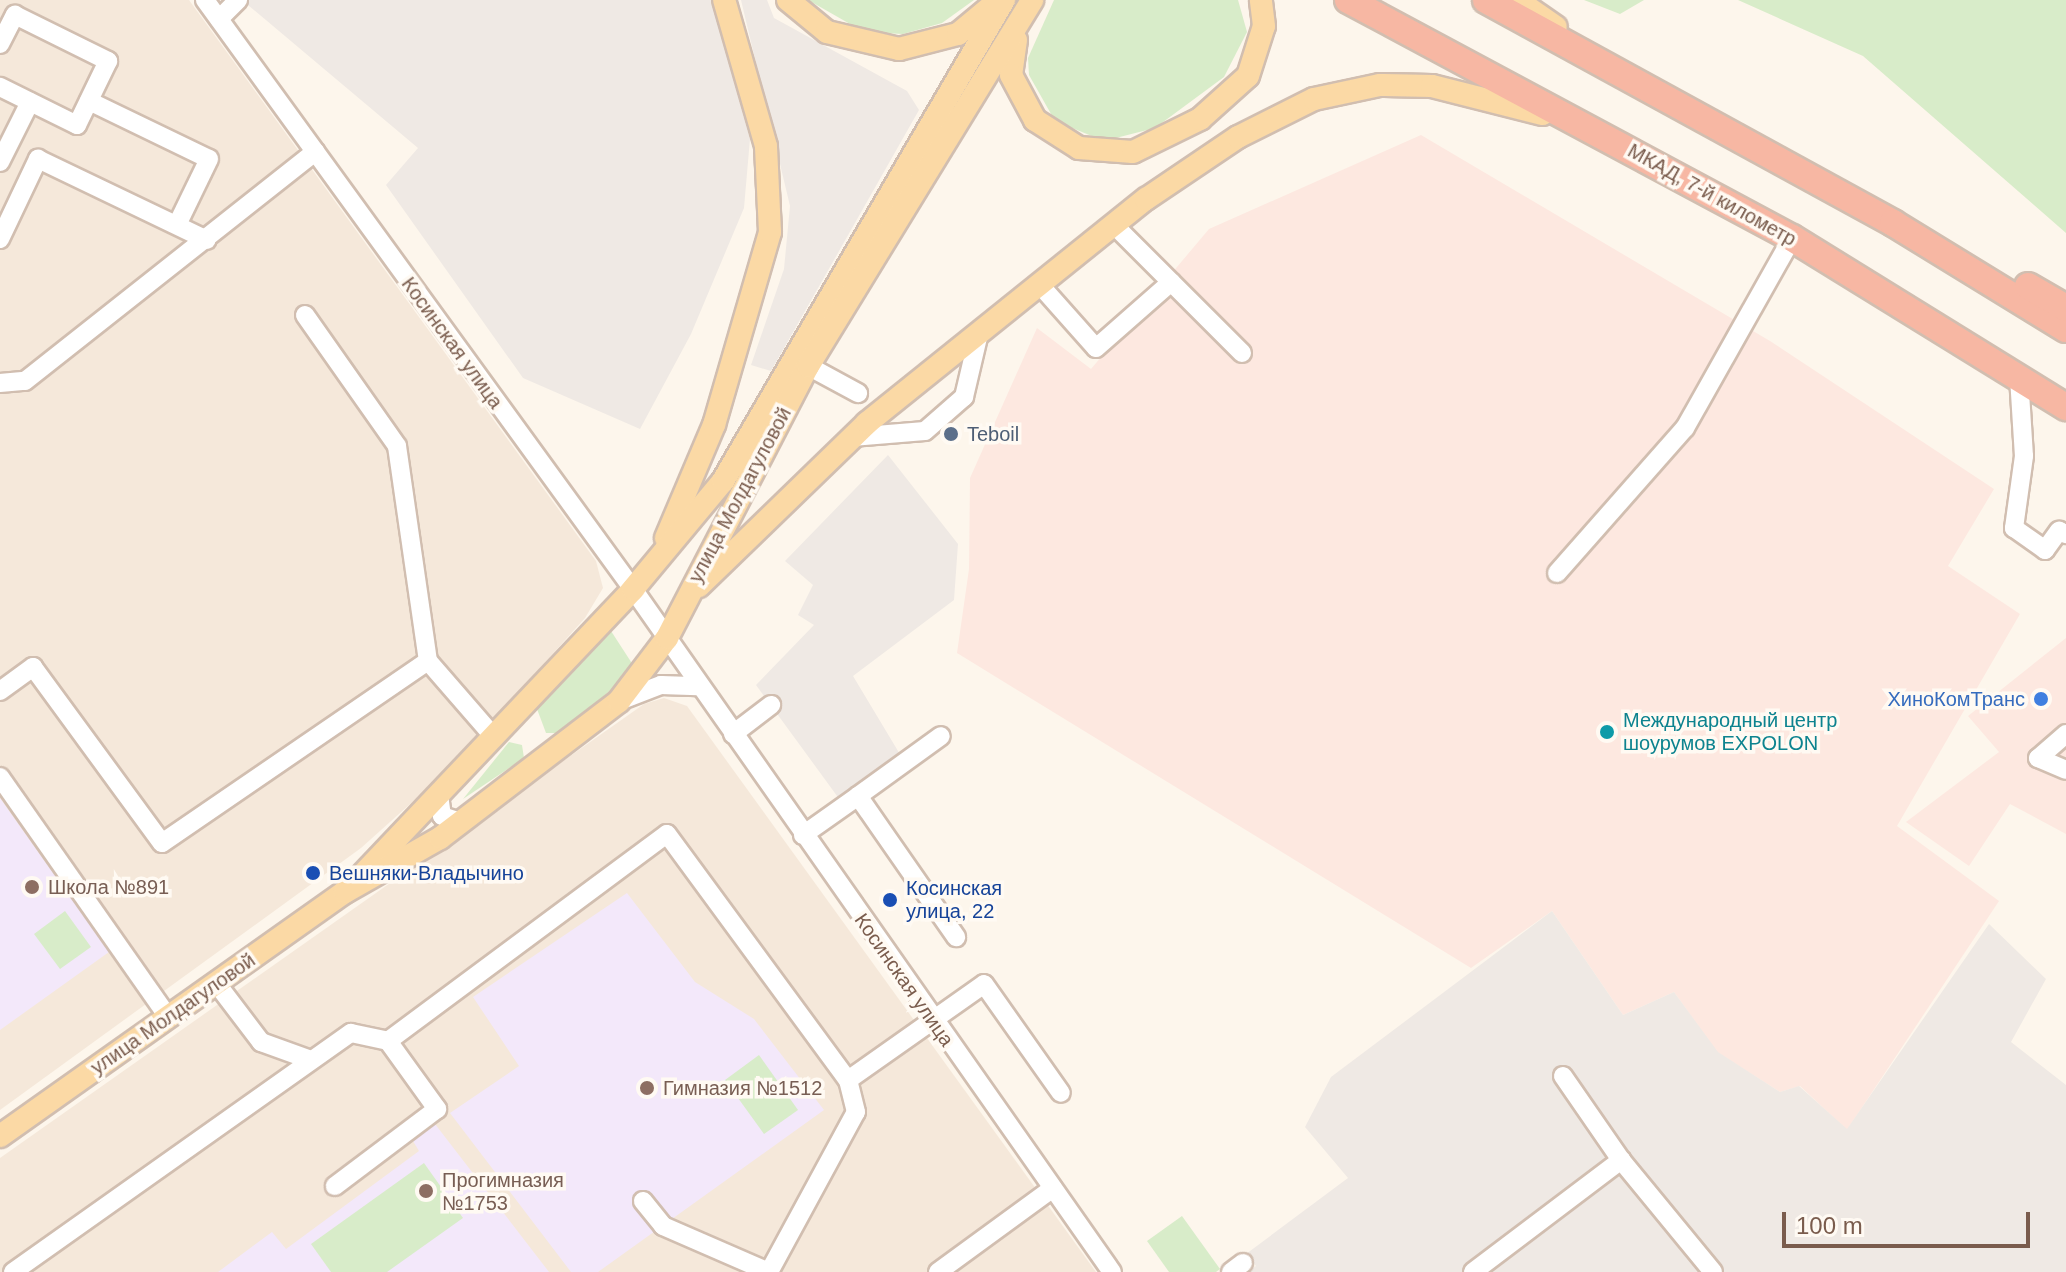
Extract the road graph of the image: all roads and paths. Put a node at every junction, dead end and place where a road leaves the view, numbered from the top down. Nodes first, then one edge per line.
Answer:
1 (205, 0) edge
2 (238, 0) edge
3 (724, 0) edge
4 (788, 0) edge
5 (997, 0) edge
6 (1004, 0) edge
7 (1261, 0) edge
8 (1348, 0) edge
9 (1486, 0) edge
10 (1517, 0) edge
11 (1031, 3) edge
12 (219, 19) junction
13 (0, 44) edge
14 (1641, 82) junction
15 (0, 87) edge
16 (89, 101) junction
17 (30, 102) junction
18 (1610, 139) junction
19 (315, 152) junction
20 (38, 159) junction
21 (0, 162) edge
22 (0, 169) edge
23 (1893, 223) junction
24 (177, 225) junction
25 (1114, 225) junction
26 (1792, 238) junction
27 (0, 239) edge
28 (207, 240) junction
29 (1171, 282) junction
30 (1040, 285) junction
31 (2066, 308) edge
32 (305, 315) dead end
33 (2066, 329) edge
34 (979, 333) junction
35 (1242, 353) dead end
36 (808, 366) junction
37 (2019, 377) junction
38 (0, 383) edge
39 (858, 393) dead end
40 (2066, 407) edge
41 (852, 437) junction
42 (2066, 534) edge
43 (654, 563) junction
44 (1557, 573) dead end
45 (633, 589) junction
46 (684, 601) junction
47 (667, 638) junction
48 (428, 661) junction
49 (698, 686) junction
50 (0, 691) edge
51 (619, 701) junction
52 (771, 705) dead end
53 (733, 734) junction
54 (2066, 734) edge
55 (941, 736) dead end
56 (494, 737) junction
57 (2066, 770) edge
58 (0, 777) edge
59 (439, 795) junction
60 (858, 796) junction
61 (460, 822) junction
62 (803, 835) junction
63 (345, 892) junction
64 (956, 937) dead end
65 (217, 984) junction
66 (169, 1018) junction
67 (933, 1020) junction
68 (388, 1041) junction
69 (311, 1060) junction
70 (1563, 1076) dead end
71 (848, 1080) junction
72 (1061, 1093) dead end
73 (0, 1136) edge
74 (1621, 1160) junction
75 (335, 1186) dead end
76 (1053, 1188) junction
77 (643, 1201) dead end
78 (13, 1272) edge
79 (769, 1272) edge
80 (938, 1272) edge
81 (1112, 1272) edge
82 (1473, 1272) edge
83 (1713, 1272) edge

1 - 12 street, Косинская улица
2 - 12 street
3 - 43 main road
4 - 5 main road
6 - 43 main road, улица Молдагуловой
7 - 11 main road
8 - 18 highway, МКАД, 7-й километр
9 - 14 highway
10 - 14 main road
11 - 36 main road, улица Молдагуловой
12 - 19 street, Косинская улица
13 - 16 street
14 - 23 highway
15 - 17 street
16 - 17 street
16 - 24 street
17 - 21 street
18 - 25 main road
18 - 26 highway, МКАД, 7-й километр
19 - 28 street
19 - 45 street, Косинская улица
20 - 22 street
20 - 24 street
20 - 27 street
23 - 31 highway
23 - 33 highway
24 - 28 street
25 - 29 street
25 - 30 main road
26 - 37 highway, МКАД, 7-й километр
26 - 44 street
28 - 38 street
29 - 30 street
29 - 35 street
30 - 34 main road
32 - 48 street
34 - 41 main road
34 - 41 street
36 - 39 street
36 - 46 main road, улица Молдагуловой
37 - 40 highway, МКАД, 7-й километр
37 - 42 street
41 - 46 main road
43 - 45 main road, улица Молдагуловой
45 - 47 street, Косинская улица
45 - 56 main road, улица Молдагуловой
46 - 47 main road, улица Молдагуловой
47 - 49 street, Косинская улица
47 - 51 main road, улица Молдагуловой
48 - 50 street
48 - 56 street
49 - 51 street
49 - 53 street, Косинская улица
51 - 61 main road, улица Молдагуловой
52 - 53 street
53 - 62 street, Косинская улица
54 - 57 street
55 - 60 street
56 - 59 main road, улица Молдагуловой
58 - 66 street
59 - 61 street
59 - 63 main road, улица Молдагуловой
60 - 62 street
60 - 64 street
61 - 63 main road, улица Молдагуловой
62 - 67 street, Косинская улица
63 - 65 main road, улица Молдагуловой
65 - 66 main road, улица Молдагуловой
65 - 69 street
66 - 73 main road, улица Молдагуловой
67 - 71 street
67 - 72 street
67 - 76 street, Косинская улица
68 - 69 street
68 - 71 street
68 - 75 street
69 - 78 street
70 - 74 street
71 - 79 street
74 - 82 street
74 - 83 street
76 - 80 street
76 - 81 street, Косинская улица
77 - 79 street

